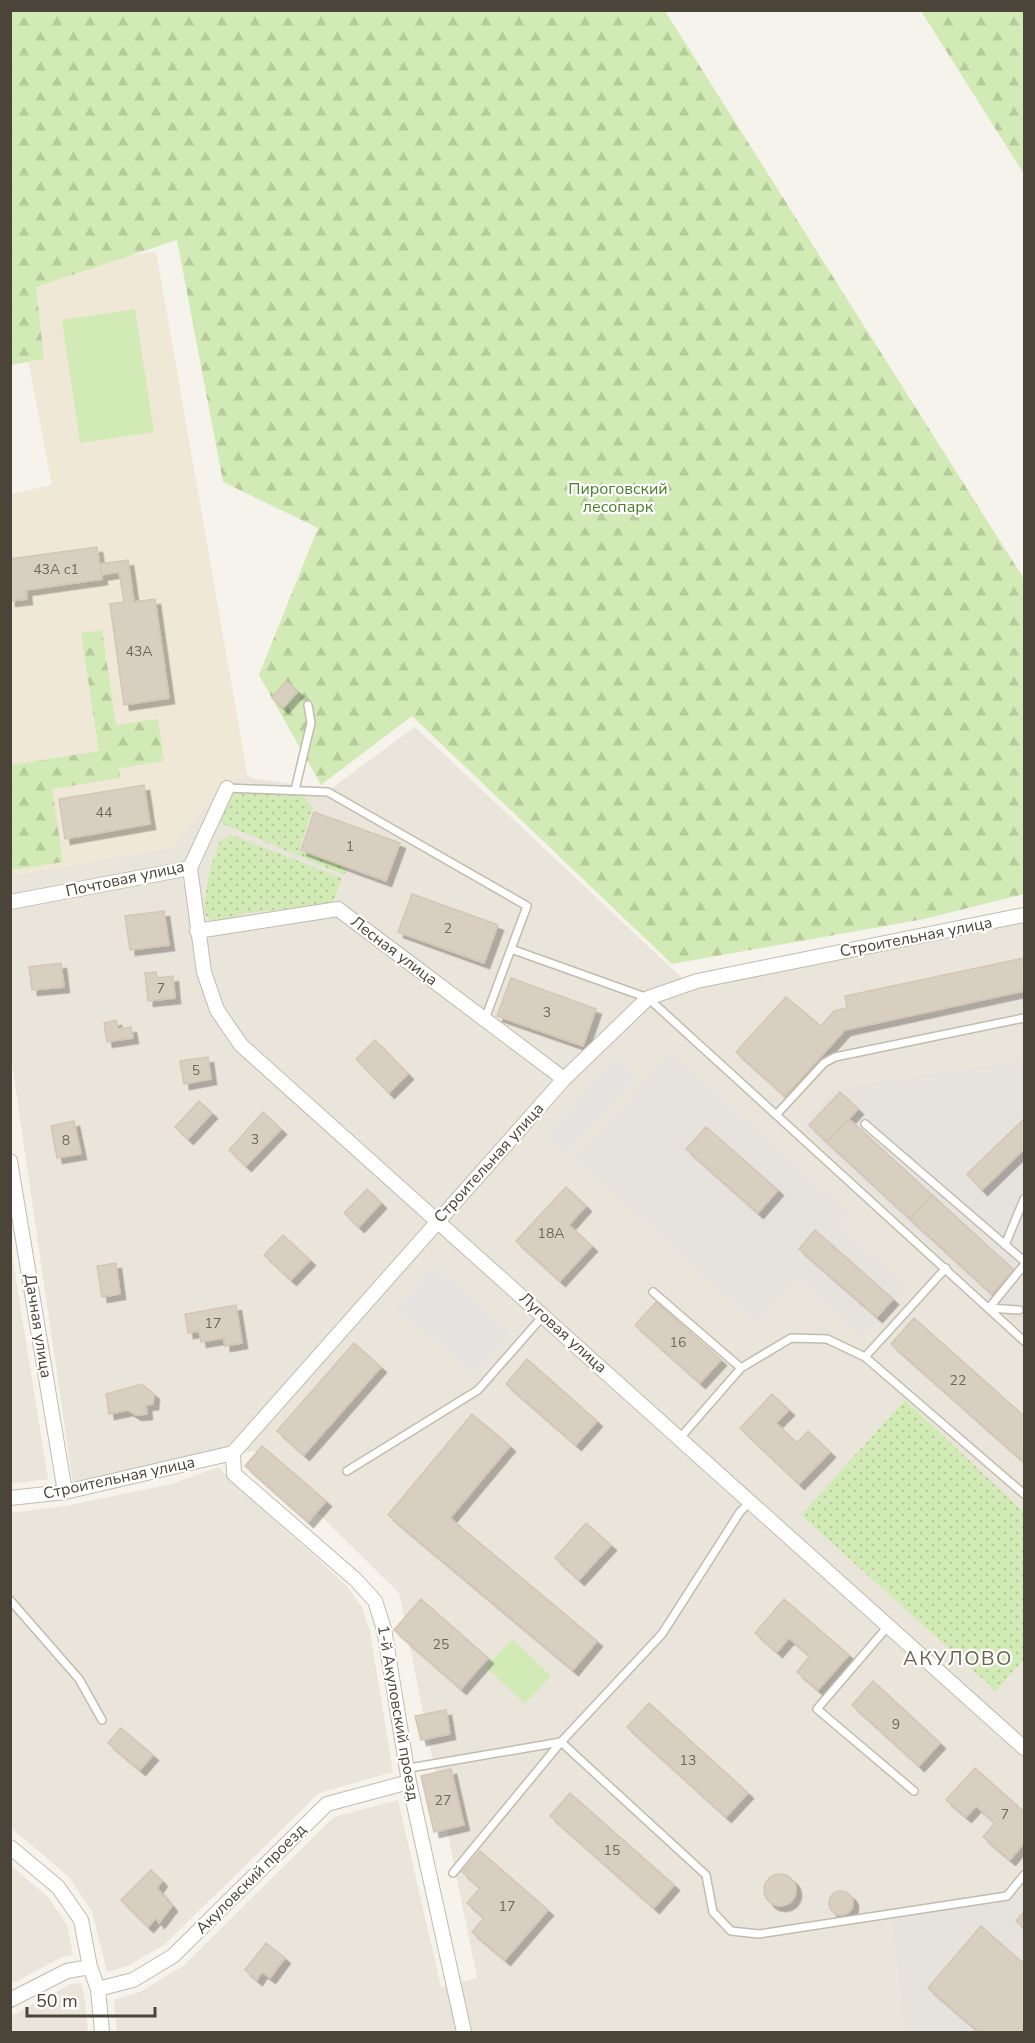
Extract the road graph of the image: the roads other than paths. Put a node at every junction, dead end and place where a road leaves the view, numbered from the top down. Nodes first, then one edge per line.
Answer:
1 (308, 705) dead end
2 (227, 788) joint
3 (295, 790) junction
4 (190, 868) junction
5 (10, 902) edge
6 (1024, 915) edge
7 (197, 931) junction
8 (511, 949) junction
9 (648, 998) junction
10 (1024, 1018) edge
11 (485, 1019) junction
12 (564, 1079) junction
13 (776, 1115) junction
14 (865, 1124) dead end
15 (10, 1161) edge
16 (1024, 1199) edge
17 (439, 1220) junction
18 (1005, 1245) junction
19 (1024, 1263) edge
20 (946, 1268) junction
21 (653, 1292) dead end
22 (989, 1308) junction
23 (1019, 1310) dead end
24 (544, 1316) junction
25 (1024, 1341) edge
26 (865, 1357) junction
27 (741, 1368) junction
28 (680, 1438) junction
29 (233, 1453) junction
30 (347, 1471) dead end
31 (64, 1492) junction
32 (1024, 1494) edge
33 (10, 1498) edge
34 (752, 1502) junction
35 (10, 1600) edge
36 (889, 1625) junction
37 (102, 1720) dead end
38 (561, 1742) junction
39 (1024, 1748) edge
40 (415, 1767) dead end
41 (409, 1782) junction
42 (914, 1791) dead end
43 (10, 1847) edge
44 (453, 1873) dead end
45 (1024, 1875) edge
46 (90, 1967) junction
47 (98, 1989) junction
48 (10, 2000) edge
49 (102, 2032) edge
50 (464, 2032) edge

1 - 3 lane
2 - 3 lane
2 - 4 street, Почтовая улица
3 - 8 lane
4 - 5 street, Почтовая улица
4 - 7 street, Луговая улица
6 - 9 street, Строительная улица
7 - 11 street, Лесная улица
7 - 17 street, Луговая улица
8 - 9 lane
8 - 11 lane
9 - 12 street, Строительная улица
9 - 13 lane
10 - 13 lane
11 - 12 street, Лесная улица
12 - 17 street, Строительная улица
13 - 20 lane
14 - 18 lane
15 - 31 street, Дачная улица
16 - 18 lane
17 - 24 street, Луговая улица
17 - 29 street, Строительная улица
18 - 19 lane
19 - 22 lane
20 - 22 lane
20 - 26 lane
21 - 27 lane
22 - 23 lane
22 - 25 lane
24 - 28 street, Луговая улица
24 - 30 lane
26 - 27 lane
26 - 32 lane
27 - 28 lane
28 - 34 street, Луговая улица
29 - 31 street, Строительная улица
29 - 41 street, 1-й Акуловский проезд
31 - 33 street, Строительная улица
34 - 36 street, Луговая улица
34 - 38 lane
35 - 37 lane
36 - 39 street, Луговая улица
36 - 42 lane
38 - 40 lane
38 - 44 lane
38 - 45 lane
41 - 47 street, Акуловский проезд
41 - 50 street, 1-й Акуловский проезд
43 - 46 street
46 - 47 street
46 - 48 street
47 - 49 street

